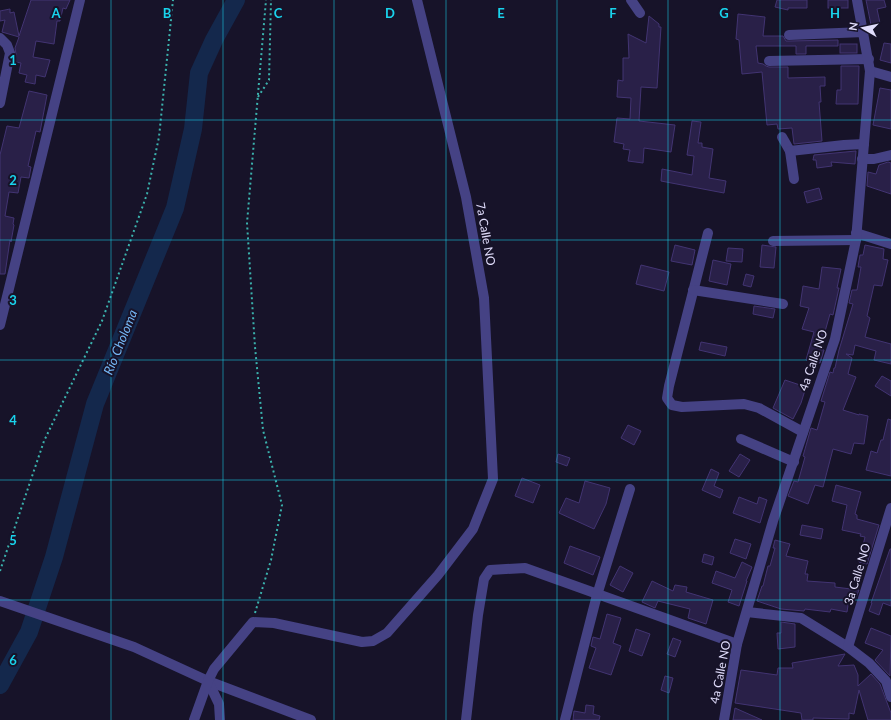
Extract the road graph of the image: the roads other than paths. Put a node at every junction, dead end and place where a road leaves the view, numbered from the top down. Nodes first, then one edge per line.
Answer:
1 (80, 0) edge
2 (417, 0) edge
3 (631, 0) edge
4 (857, 0) edge
5 (640, 13) dead end
6 (864, 32) junction
7 (789, 35) dead end
8 (0, 38) edge
9 (869, 59) junction
10 (769, 61) dead end
11 (870, 70) junction
12 (891, 77) edge
13 (0, 103) edge
14 (782, 136) dead end
15 (864, 144) junction
16 (790, 151) junction
17 (891, 155) edge
18 (862, 159) junction
19 (794, 179) dead end
20 (708, 233) dead end
21 (856, 236) junction
22 (773, 241) dead end
23 (891, 244) edge
24 (693, 290) junction
25 (783, 304) dead end
26 (0, 325) edge
27 (803, 432) junction
28 (741, 439) dead end
29 (794, 462) junction
30 (630, 489) dead end
31 (891, 508) edge
32 (597, 595) junction
33 (0, 601) edge
34 (747, 612) junction
35 (737, 644) junction
36 (848, 647) junction
37 (208, 681) junction
38 (891, 696) edge
39 (194, 720) edge
40 (220, 720) edge
41 (311, 720) edge
42 (466, 720) edge
43 (565, 720) edge
44 (724, 720) edge

1 - 26 street
2 - 37 street, 7a Calle NO
3 - 5 street
4 - 6 street, 4a Calle NO
6 - 7 street
6 - 9 street, 4a Calle NO
8 - 13 street
9 - 10 street
9 - 11 street, 4a Calle NO
11 - 12 street
11 - 15 street, 4a Calle NO
14 - 16 street
15 - 16 street
15 - 18 street, 4a Calle NO
16 - 19 street
17 - 18 street
18 - 21 street, 4a Calle NO
20 - 24 street
21 - 22 street
21 - 23 street
21 - 27 street, 4a Calle NO
24 - 25 street
24 - 27 street
27 - 29 street, 4a Calle NO
28 - 29 street
29 - 34 street, 4a Calle NO
30 - 32 street
31 - 36 street, 3a Calle NO
32 - 35 street
32 - 42 street
32 - 43 street
33 - 37 street
34 - 35 street, 4a Calle NO
34 - 36 street
35 - 44 street, 4a Calle NO
36 - 38 street
37 - 39 street
37 - 40 street
37 - 41 street

